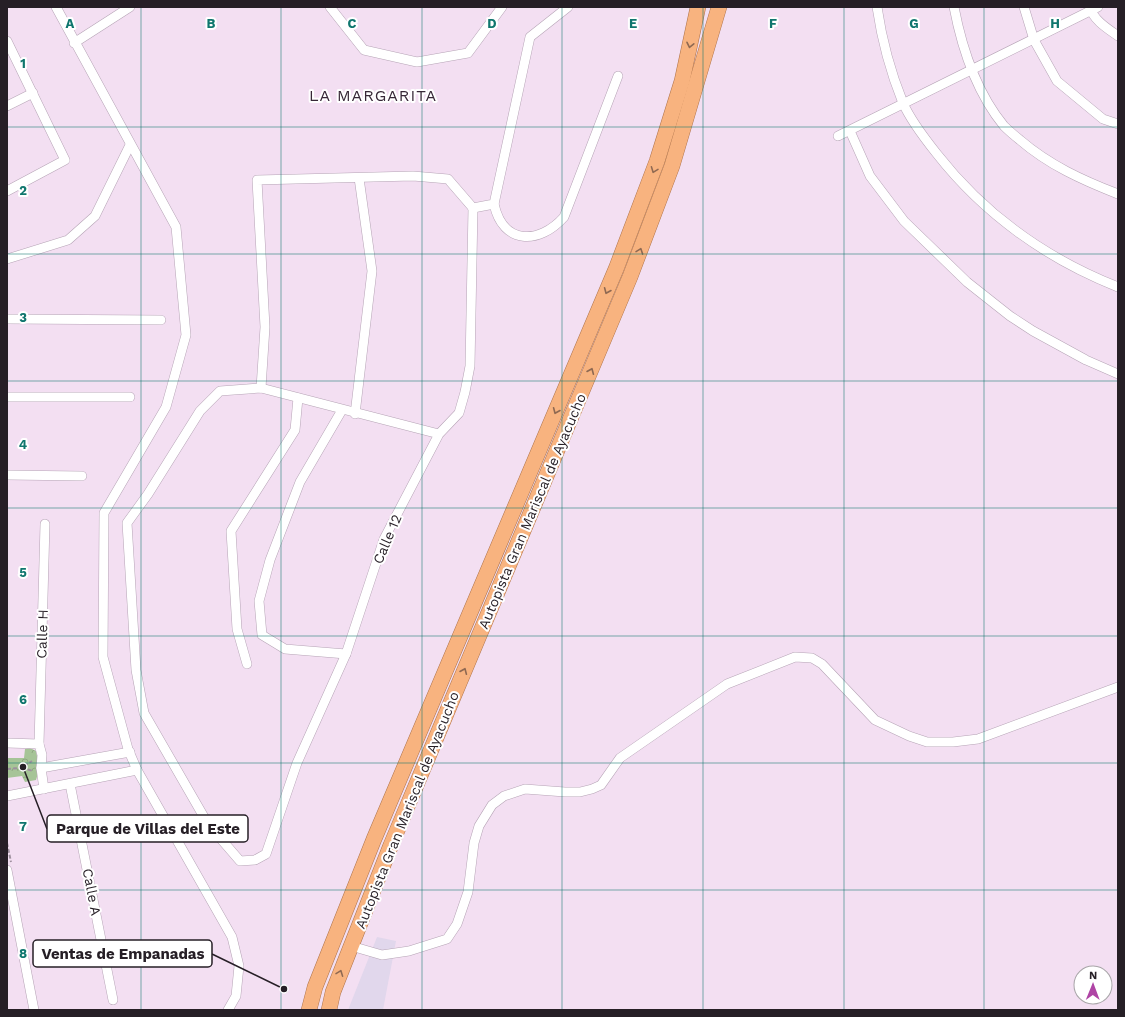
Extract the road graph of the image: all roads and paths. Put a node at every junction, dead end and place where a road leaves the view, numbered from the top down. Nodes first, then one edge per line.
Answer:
1 (56, 7) edge
2 (130, 7) edge
3 (330, 7) edge
4 (502, 7) edge
5 (568, 7) edge
6 (698, 7) edge
7 (719, 7) edge
8 (877, 7) edge
9 (954, 7) edge
10 (1024, 7) edge
11 (1093, 9) edge
12 (1118, 36) edge
13 (1034, 40) junction
14 (7, 41) edge
15 (74, 43) junction
16 (973, 71) junction
17 (618, 76) dead end
18 (33, 93) junction
19 (904, 105) junction
20 (7, 106) edge
21 (1118, 124) edge
22 (850, 131) junction
23 (838, 136) dead end
24 (130, 145) junction
25 (359, 178) junction
26 (7, 191) edge
27 (1118, 194) edge
28 (494, 204) junction
29 (473, 208) junction
30 (7, 259) edge
31 (1118, 287) edge
32 (7, 319) edge
33 (161, 320) dead end
34 (1118, 374) edge
35 (261, 388) junction
36 (7, 397) edge
37 (130, 397) dead end
38 (298, 398) junction
39 (342, 410) junction
40 (355, 414) junction
41 (439, 434) junction
42 (7, 475) edge
43 (82, 476) dead end
44 (45, 524) dead end
45 (346, 654) junction
46 (246, 664) dead end
47 (1118, 686) edge
48 (7, 743) edge
49 (39, 744) junction
50 (130, 752) junction
51 (36, 758) dead end
52 (21, 768) junction
53 (7, 769) edge
54 (38, 770) junction
55 (137, 770) junction
56 (70, 784) junction
57 (44, 789) junction
58 (7, 796) edge
59 (7, 870) edge
60 (351, 946) junction
61 (113, 1000) dead end
62 (34, 1010) edge
63 (228, 1010) edge
64 (309, 1010) edge
65 (328, 1010) edge

1 - 15 street
2 - 15 street
3 - 4 street
5 - 28 street
6 -> 64 highway, Autopista Gran Mariscal de Ayacucho
60 -> 7 highway, Autopista Gran Mariscal de Ayacucho
8 - 19 street
9 - 16 street
10 - 13 street
11 - 12 street
11 - 13 street
13 - 16 street
13 - 21 street
14 - 18 street
15 - 24 street
16 - 19 street
16 - 27 street
17 - 28 street
18 - 20 street
18 - 26 street
19 - 22 street
19 - 31 street
22 - 23 street
22 - 34 street
24 - 30 street
24 - 50 street
25 - 29 street
25 - 35 street
25 - 40 street
28 - 29 street
29 - 41 street, Calle 12
32 - 33 street
35 - 38 street
35 - 45 street, Calle 12
36 - 37 street
38 - 39 street
38 - 46 street
39 - 40 street
39 - 45 street
40 - 41 street
41 - 45 street, Calle 12
42 - 43 street
44 - 49 street, Calle H
47 - 60 street
48 - 49 street
49 - 54 street, Calle H
50 - 54 street
50 - 55 street
51 - 52 path
52 - 53 path
52 - 54 path
54 - 57 street, Calle H
55 - 56 street
55 - 63 street
56 - 57 street
56 - 61 street, Calle A
57 - 58 street
59 - 62 street
65 -> 60 highway, Autopista Gran Mariscal de Ayacucho

